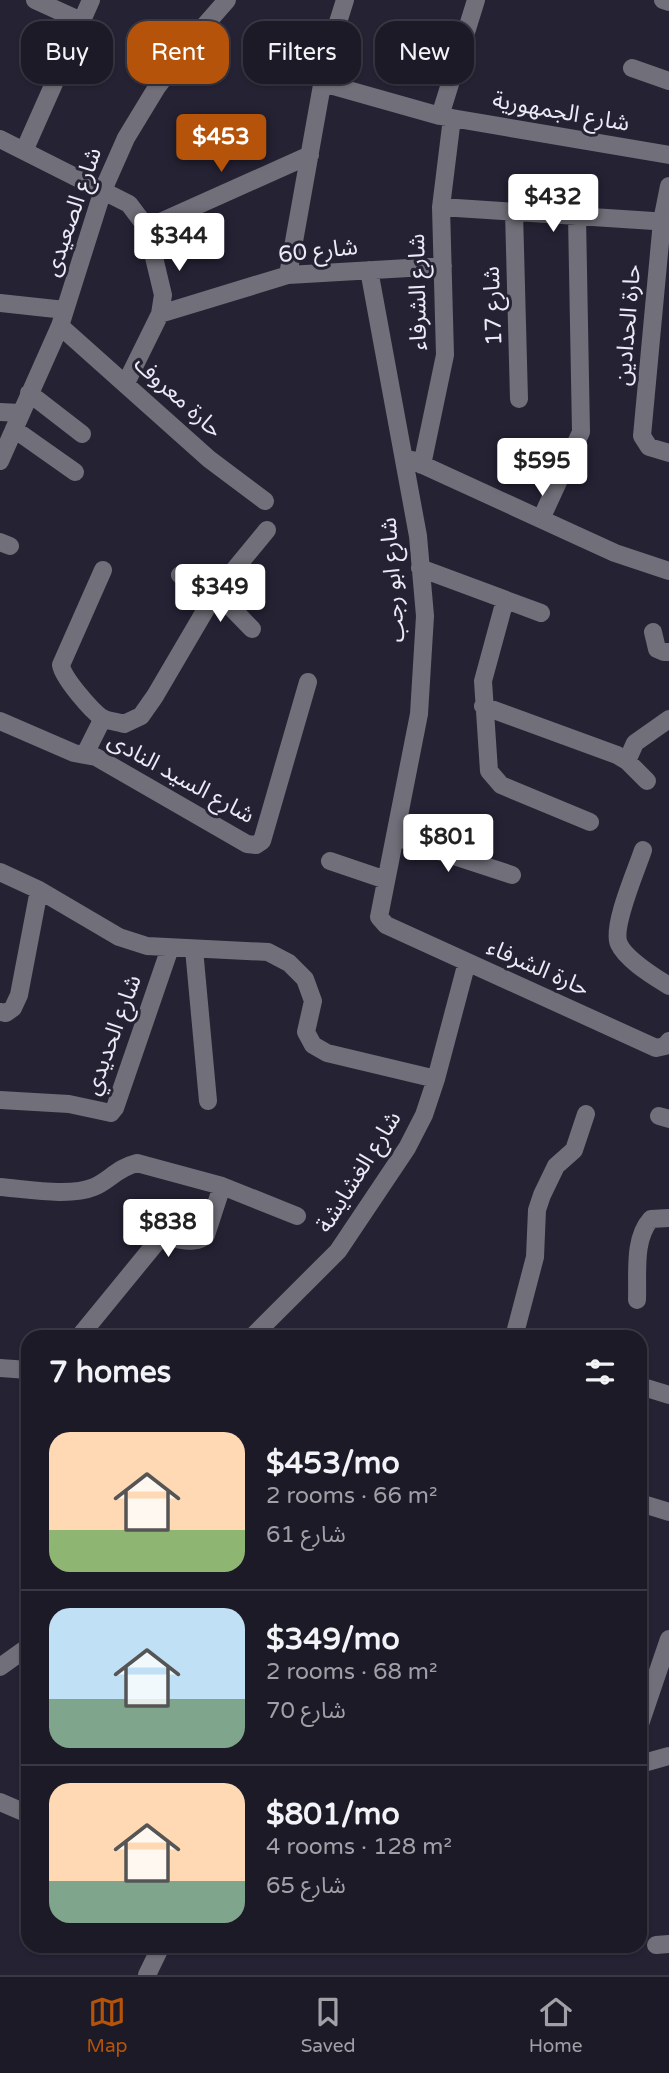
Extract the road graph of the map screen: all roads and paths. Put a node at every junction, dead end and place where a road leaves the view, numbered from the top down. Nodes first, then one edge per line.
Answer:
1 (36, 0) edge
2 (91, 0) edge
3 (227, 0) edge
4 (345, 0) edge
5 (476, 0) edge
6 (663, 0) edge
7 (669, 2) edge
8 (81, 21) joint
9 (338, 21) edge
10 (632, 68) dead end
11 (669, 81) edge
12 (53, 84) edge
13 (323, 84) edge
14 (327, 84) edge
15 (446, 117) junction
16 (0, 139) edge
17 (24, 150) junction
18 (310, 155) junction
19 (669, 155) edge
20 (669, 186) edge
21 (103, 190) junction
22 (441, 207) junction
23 (514, 212) junction
24 (576, 216) junction
25 (665, 222) edge
26 (147, 228) junction
27 (443, 266) junction
28 (369, 270) junction
29 (288, 275) junction
30 (0, 303) edge
31 (160, 314) junction
32 (62, 318) junction
33 (126, 383) junction
34 (29, 393) junction
35 (520, 399) dead end
36 (0, 412) edge
37 (17, 421) junction
38 (82, 434) dead end
39 (669, 453) edge
40 (404, 457) junction
41 (0, 461) edge
42 (422, 465) junction
43 (75, 472) dead end
44 (265, 501) dead end
45 (541, 519) junction
46 (267, 530) dead end
47 (421, 568) junction
48 (103, 570) dead end
49 (669, 571) edge
50 (180, 575) dead end
51 (215, 594) junction
52 (505, 600) junction
53 (541, 613) dead end
54 (252, 629) dead end
55 (653, 632) dead end
56 (669, 652) edge
57 (308, 682) dead end
58 (483, 706) junction
59 (103, 718) junction
60 (669, 719) edge
61 (0, 721) edge
62 (85, 754) junction
63 (627, 761) junction
64 (647, 781) dead end
65 (590, 822) dead end
66 (396, 837) junction
67 (643, 850) dead end
68 (330, 861) dead end
69 (0, 872) edge
70 (512, 875) dead end
71 (386, 880) junction
72 (39, 890) junction
73 (386, 925) joint
74 (170, 948) junction
75 (194, 949) junction
76 (467, 962) junction
77 (669, 986) edge
78 (0, 1012) edge
79 (669, 1041) edge
80 (436, 1079) junction
81 (0, 1100) edge
82 (208, 1101) dead end
83 (586, 1114) dead end
84 (222, 1186) junction
85 (0, 1187) edge
86 (297, 1216) dead end
87 (669, 1218) edge
88 (637, 1300) dead end
89 (85, 1330) edge
90 (259, 1330) edge
91 (516, 1330) edge
92 (0, 1368) edge
93 (21, 1370) edge
94 (647, 1388) edge
95 (669, 1395) edge
96 (647, 1505) edge
97 (669, 1512) edge
98 (669, 1639) edge
99 (647, 1703) edge
100 (669, 1756) edge
101 (647, 1762) edge
102 (0, 1802) edge
103 (21, 1811) edge
104 (158, 1953) edge
105 (147, 1975) edge

1 - 8 street
2 - 8 street
3 - 21 street, شارع الصعيدى
4 - 9 street
5 - 15 street, شارع الشرفاء
6 - 7 street
10 - 11 street
12 - 17 street
13 - 18 street
14 - 15 street, شارع الجمهورية
15 - 19 street, شارع الجمهورية
15 - 22 street, شارع الشرفاء
16 - 17 street
17 - 21 street
18 - 26 street
18 - 29 street
20 - 25 street, حارة الحدادين
21 - 26 street
21 - 32 street, شارع الصعيدى
22 - 23 street
22 - 27 street, شارع الشرفاء
23 - 24 street
23 - 35 street, شارع 17
24 - 25 street
24 - 45 street
25 - 39 street, حارة الحدادين
26 - 31 street
27 - 28 street, شارع 60
27 - 42 street, شارع الشرفاء
28 - 29 street, شارع 60
28 - 40 street, شارع ابو رجب
29 - 31 street, شارع 60
30 - 32 street
31 - 33 street
32 - 33 street, حارة معروف
32 - 34 street, شارع الصعيدى
33 - 44 street, حارة معروف
34 - 37 street, شارع الصعيدى
34 - 38 street
36 - 37 street
37 - 41 street, شارع الصعيدى
37 - 43 street
40 - 42 street
40 - 47 street, شارع ابو رجب
42 - 45 street
45 - 49 street
46 - 51 street
47 - 52 street
47 - 66 street, شارع ابو رجب
48 - 59 street
50 - 51 street
51 - 54 street
51 - 59 street
52 - 53 street
52 - 58 street
55 - 56 street
57 - 62 street, شارع السيد النادى
58 - 63 street
58 - 65 street
59 - 62 street
60 - 63 street
61 - 62 street, شارع السيد النادى
63 - 64 street
66 - 70 street
66 - 71 street, شارع ابو رجب
67 - 77 street
68 - 71 street
69 - 72 street
71 - 73 street, شارع ابو رجب
72 - 74 street
72 - 78 street
73 - 76 street, حارة الشرفاء
74 - 75 street
74 - 81 street, شارع الحديدي
75 - 80 street
75 - 82 street
76 - 79 street, حارة الشرفاء
76 - 80 street, شارع الغشايشة
80 - 90 street, شارع الغشايشة
83 - 91 street
84 - 85 street
84 - 86 street
84 - 89 street
87 - 88 street
92 - 93 street
94 - 95 street
96 - 97 street
98 - 99 street
100 - 101 street
102 - 103 street
104 - 105 street

